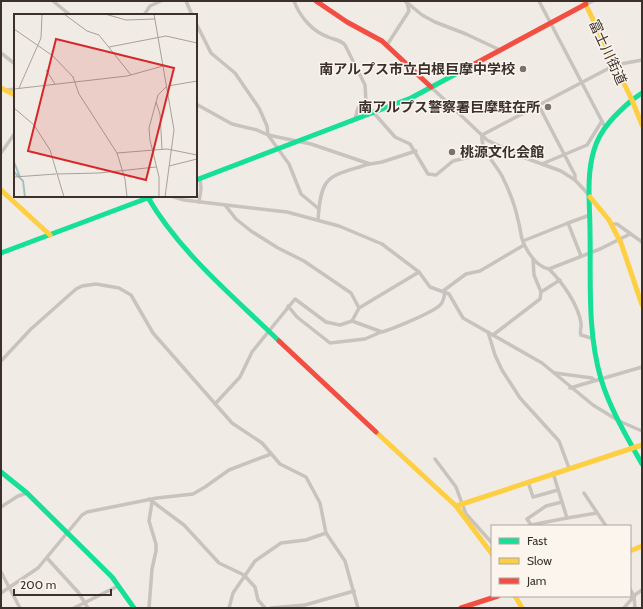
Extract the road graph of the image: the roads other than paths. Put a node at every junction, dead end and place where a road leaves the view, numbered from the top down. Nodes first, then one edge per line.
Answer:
1 (53, 1) edge
2 (161, 1) edge
3 (186, 1) edge
4 (294, 1) edge
5 (316, 1) edge
6 (539, 1) edge
7 (593, 1) edge
8 (406, 2) edge
9 (585, 3) edge
10 (69, 14) edge
11 (145, 14) edge
12 (192, 14) edge
13 (551, 22) junction
14 (197, 25) edge
15 (387, 45) junction
16 (500, 50) junction
17 (1, 53) edge
18 (642, 60) edge
19 (14, 63) edge
20 (615, 65) junction
21 (583, 82) junction
22 (431, 87) junction
23 (1, 88) edge
24 (14, 89) edge
25 (7, 90) junction
26 (14, 94) edge
27 (642, 94) edge
28 (632, 100) junction
29 (366, 102) junction
30 (197, 105) edge
31 (539, 106) junction
32 (635, 108) junction
33 (642, 108) edge
34 (372, 112) junction
35 (355, 119) junction
36 (602, 121) junction
37 (642, 125) edge
38 (605, 127) junction
39 (14, 134) edge
40 (268, 135) junction
41 (482, 135) junction
42 (299, 141) junction
43 (278, 149) junction
44 (416, 151) junction
45 (1, 153) edge
46 (487, 153) junction
47 (565, 155) junction
48 (370, 164) junction
49 (542, 164) junction
50 (198, 179) edge
51 (575, 180) junction
52 (1, 190) edge
53 (149, 197) edge
54 (174, 197) edge
55 (590, 197) junction
56 (199, 202) junction
57 (224, 205) junction
58 (319, 209) junction
59 (590, 215) junction
60 (318, 220) junction
61 (568, 223) junction
62 (612, 224) junction
63 (630, 234) junction
64 (50, 235) junction
65 (620, 239) junction
66 (642, 242) edge
67 (523, 243) junction
68 (590, 253) junction
69 (1, 254) edge
70 (580, 256) junction
71 (533, 259) junction
72 (549, 269) junction
73 (419, 272) junction
74 (560, 280) junction
75 (444, 292) junction
76 (541, 292) junction
77 (642, 304) edge
78 (288, 306) junction
79 (359, 308) junction
80 (352, 321) junction
81 (269, 332) junction
82 (382, 332) junction
83 (488, 332) junction
84 (493, 335) junction
85 (591, 338) junction
86 (1, 361) edge
87 (641, 368) edge
88 (555, 373) junction
89 (601, 378) junction
90 (594, 380) junction
91 (570, 388) junction
92 (215, 404) junction
93 (619, 420) junction
94 (642, 431) edge
95 (642, 444) edge
96 (633, 447) junction
97 (271, 454) junction
98 (435, 459) dead end
99 (642, 464) edge
100 (569, 468) junction
101 (1, 472) edge
102 (553, 473) junction
103 (528, 482) junction
104 (558, 490) junction
105 (27, 493) junction
106 (584, 493) dead end
107 (150, 501) junction
108 (562, 502) junction
109 (459, 505) junction
110 (1, 507) edge
111 (597, 513) junction
112 (566, 518) junction
113 (605, 525) edge
114 (326, 533) junction
115 (67, 534) junction
116 (491, 542) edge
117 (642, 546) edge
118 (631, 551) edge
119 (491, 553) edge
120 (47, 558) junction
121 (1, 572) edge
122 (244, 575) junction
123 (118, 586) junction
124 (8, 587) junction
125 (642, 590) edge
126 (354, 591) junction
127 (631, 591) edge
128 (1, 592) edge
129 (634, 596) junction
130 (495, 597) edge
131 (516, 597) edge
132 (85, 602) junction
133 (20, 608) edge
134 (74, 608) edge
135 (88, 608) edge
136 (134, 608) edge
137 (149, 608) edge
138 (229, 608) edge
139 (265, 608) edge
140 (271, 608) edge
141 (358, 608) edge
142 (461, 608) edge
143 (522, 608) edge
144 (624, 608) edge
145 (635, 608) edge

1 - 10 street
2 - 11 street
3 - 12 street
4 - 29 street
5 - 15 street
6 - 13 street
7 - 9 street
8 - 15 street
8 - 16 street
9 - 13 street
9 - 20 street, 富士川街道
13 - 16 street
13 - 21 street
14 - 40 street
15 - 22 street
16 - 22 street
17 - 19 street
18 - 20 street
20 - 21 street
20 - 28 street, 富士川街道
21 - 31 street
21 - 36 street
22 - 34 street
22 - 41 street
23 - 25 street
24 - 25 street
25 - 26 street
27 - 28 street
28 - 32 street, 富士川街道
28 - 38 street
29 - 34 street
29 - 35 street
30 - 40 street
31 - 41 street
31 - 47 street
32 - 33 street
32 - 37 street, 富士川街道
34 - 35 street
34 - 44 street
35 - 42 street
36 - 38 street
36 - 47 street
38 - 55 street
39 - 45 street
40 - 42 street
40 - 43 street
41 - 46 street
41 - 49 street
42 - 43 street
42 - 48 street
43 - 50 street
43 - 58 street
44 - 46 street
44 - 48 street
46 - 67 street
47 - 49 street
47 - 51 street
48 - 58 street
49 - 51 street
50 - 56 street
51 - 55 street
52 - 64 street
53 - 64 street
53 - 81 street
54 - 56 street
55 - 59 street
55 - 62 street
56 - 57 street
57 - 60 street
57 - 79 street
58 - 60 street
59 - 61 street
59 - 68 street
60 - 73 street
61 - 67 street
61 - 70 street
62 - 63 street
62 - 65 street
63 - 65 street
63 - 66 street
64 - 69 street
65 - 68 street
65 - 77 street
67 - 71 street
67 - 75 street
68 - 70 street
68 - 85 street
70 - 72 street
71 - 72 street
71 - 76 street
72 - 74 street
73 - 75 street
73 - 79 street
74 - 76 street
74 - 85 street
75 - 82 street
75 - 83 street
76 - 84 street
78 - 80 street
78 - 81 street
78 - 82 street
79 - 80 street
80 - 82 street
81 - 92 street
81 - 109 street
83 - 84 street
83 - 100 street
84 - 88 street
85 - 89 street
86 - 92 street
87 - 89 street
88 - 90 street
88 - 91 street
89 - 90 street
89 - 93 street
90 - 91 street
91 - 93 street
92 - 97 street
93 - 94 street
93 - 96 street
95 - 96 street
96 - 99 street
96 - 100 street
97 - 107 street
97 - 114 street
98 - 109 street
100 - 102 street
101 - 105 street
102 - 103 street
102 - 104 street
103 - 104 street
103 - 109 street
104 - 108 street
105 - 110 street
105 - 115 street
106 - 111 street
107 - 115 street
107 - 122 street
107 - 137 street
108 - 112 street
108 - 112 street
109 - 116 street
109 - 119 street
111 - 112 street
111 - 113 street
114 - 122 street
114 - 126 street
115 - 120 street
115 - 123 street
117 - 118 street
120 - 124 street
120 - 132 street
121 - 124 street
122 - 138 street
122 - 139 street
123 - 132 street
123 - 136 street
124 - 128 street
124 - 133 street
125 - 129 street
126 - 140 street
126 - 141 street
127 - 129 street
129 - 144 street
129 - 145 street
130 - 142 street
131 - 143 street
132 - 134 street
132 - 135 street

